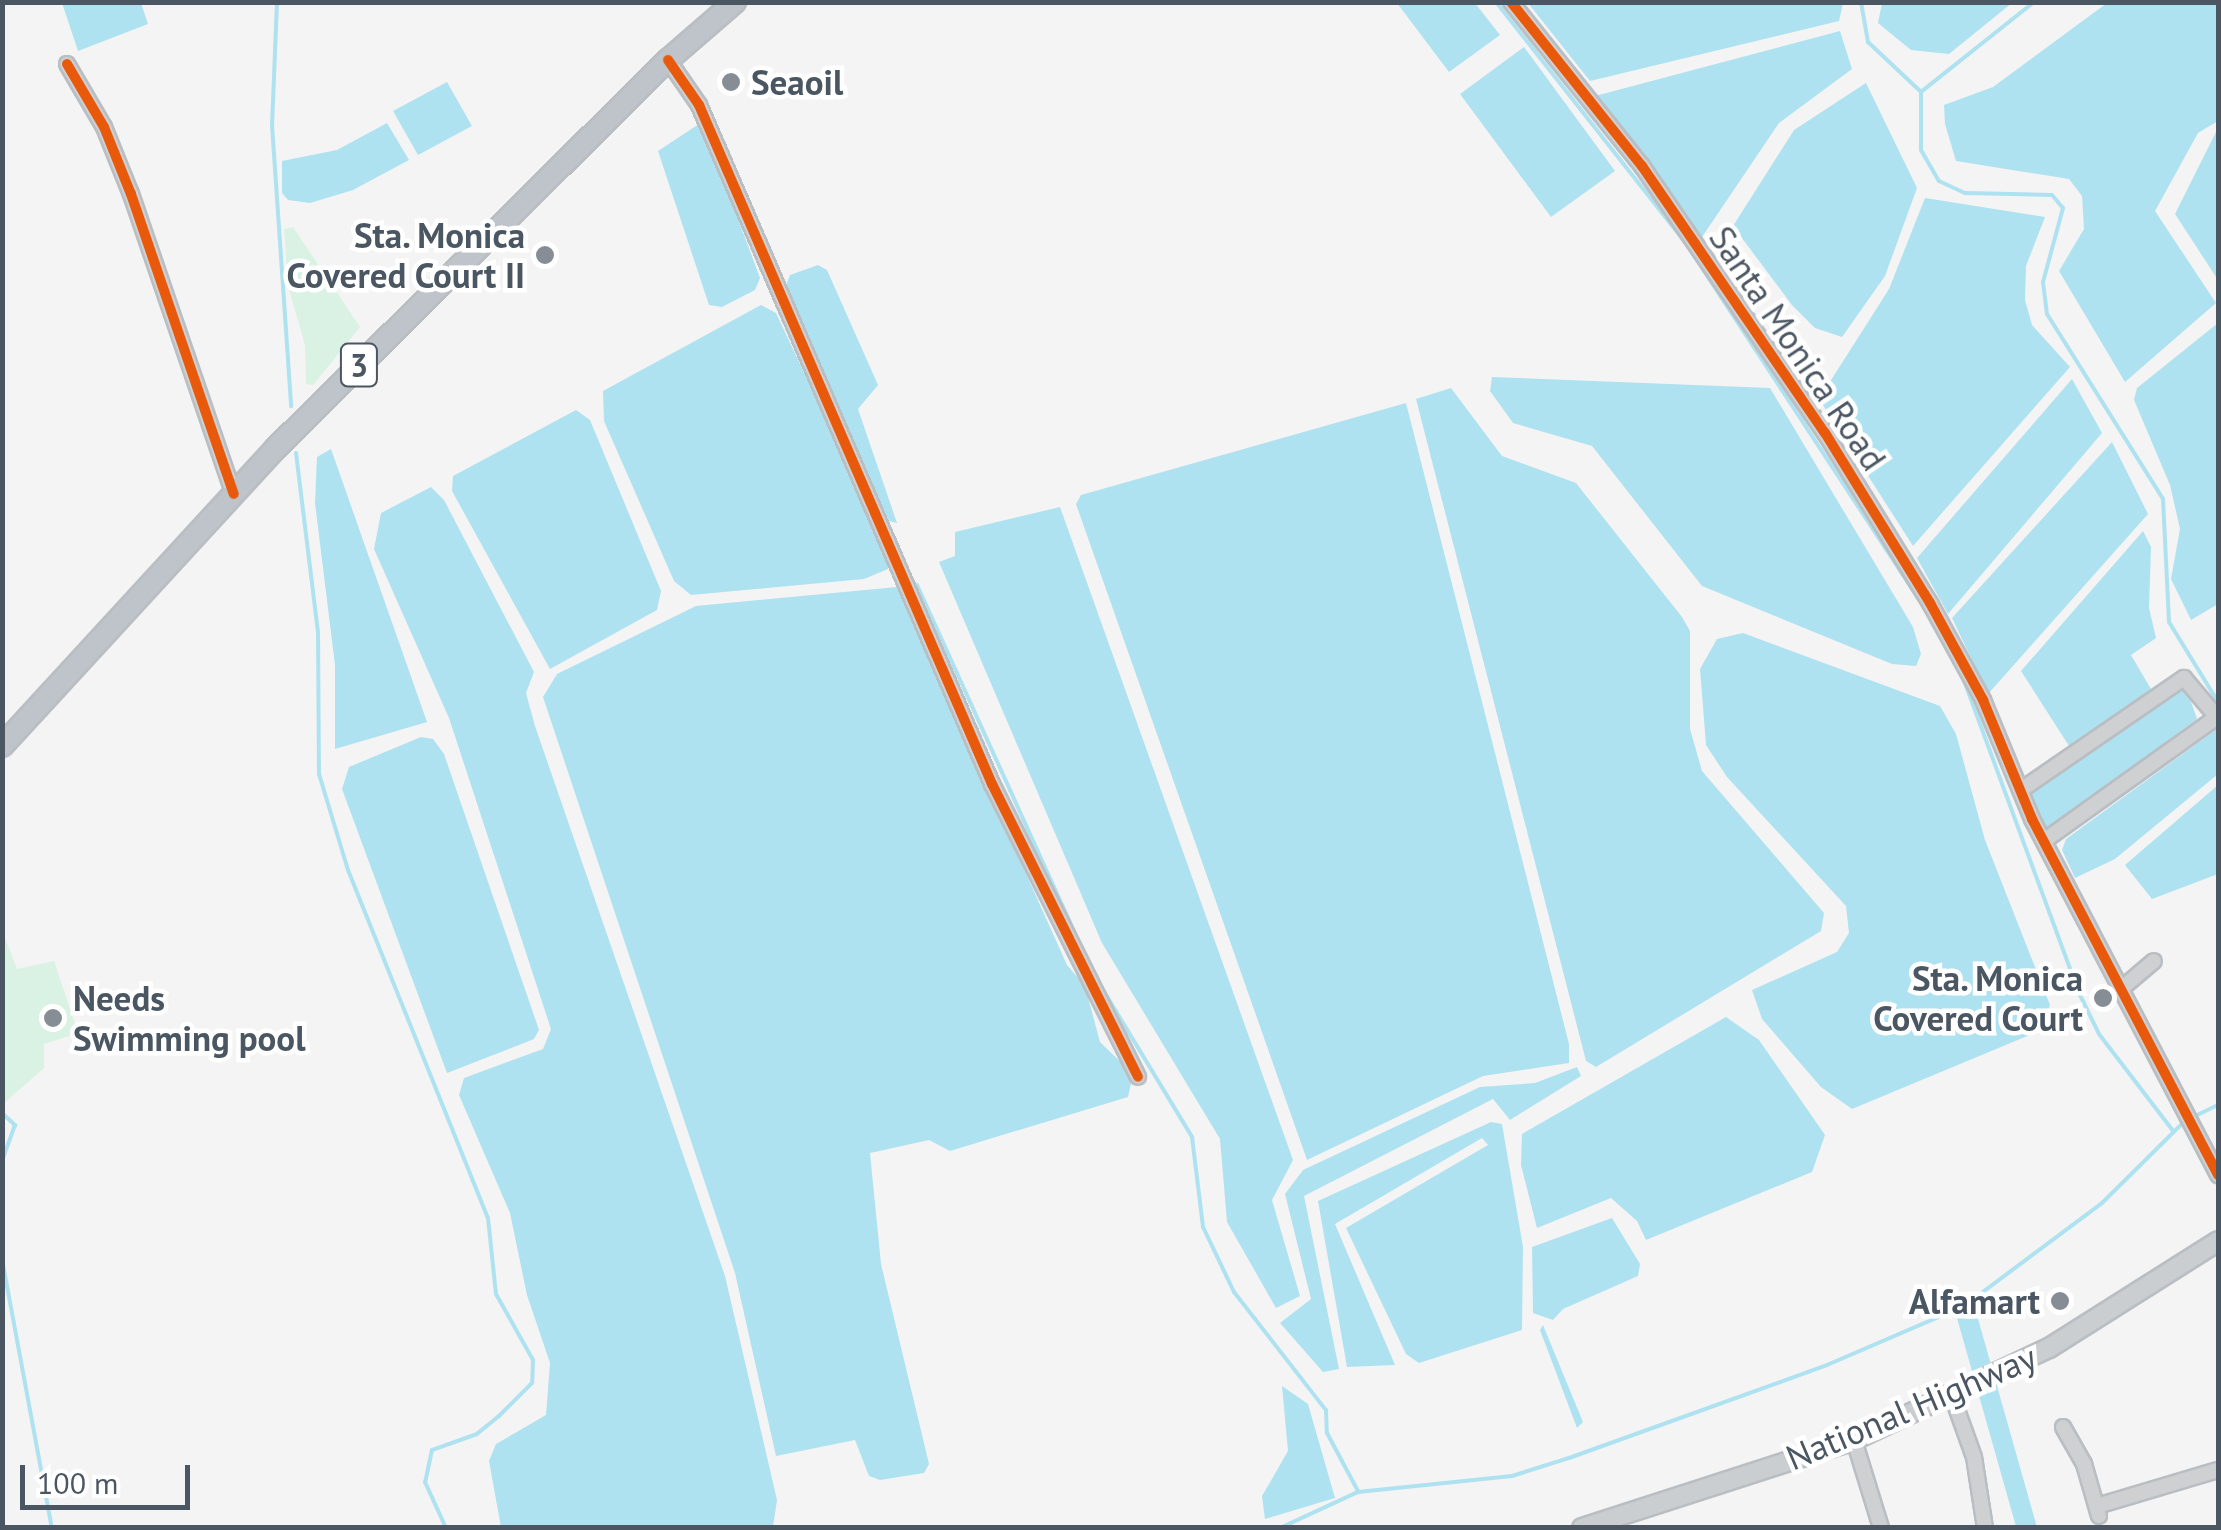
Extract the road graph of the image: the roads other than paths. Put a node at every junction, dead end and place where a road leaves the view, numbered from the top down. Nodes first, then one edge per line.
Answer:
1 (735, 2) edge
2 (1510, 2) edge
3 (668, 60) junction
4 (67, 64) dead end
5 (234, 494) junction
6 (2, 746) edge
7 (2021, 790) junction
8 (2044, 841) junction
9 (2154, 961) dead end
10 (2121, 989) junction
11 (1138, 1077) dead end
12 (2218, 1175) edge
13 (2218, 1242) edge
14 (1954, 1395) junction
15 (2062, 1427) dead end
16 (1854, 1440) junction
17 (2218, 1470) edge
18 (1582, 1528) edge
19 (1881, 1528) edge
20 (1985, 1528) edge

1 - 3 highway, 3
2 - 7 street, Santa Monica Road
3 - 5 highway, 3
3 - 11 street
4 - 5 street
5 - 6 highway, 3
7 - 8 street, Santa Monica Road
7 - 8 street
8 - 10 street, Santa Monica Road
9 - 10 street
10 - 12 street, Santa Monica Road
13 - 14 main road, National Highway
14 - 16 main road, National Highway
14 - 20 street
15 - 17 street
16 - 18 main road, National Highway
16 - 19 street

